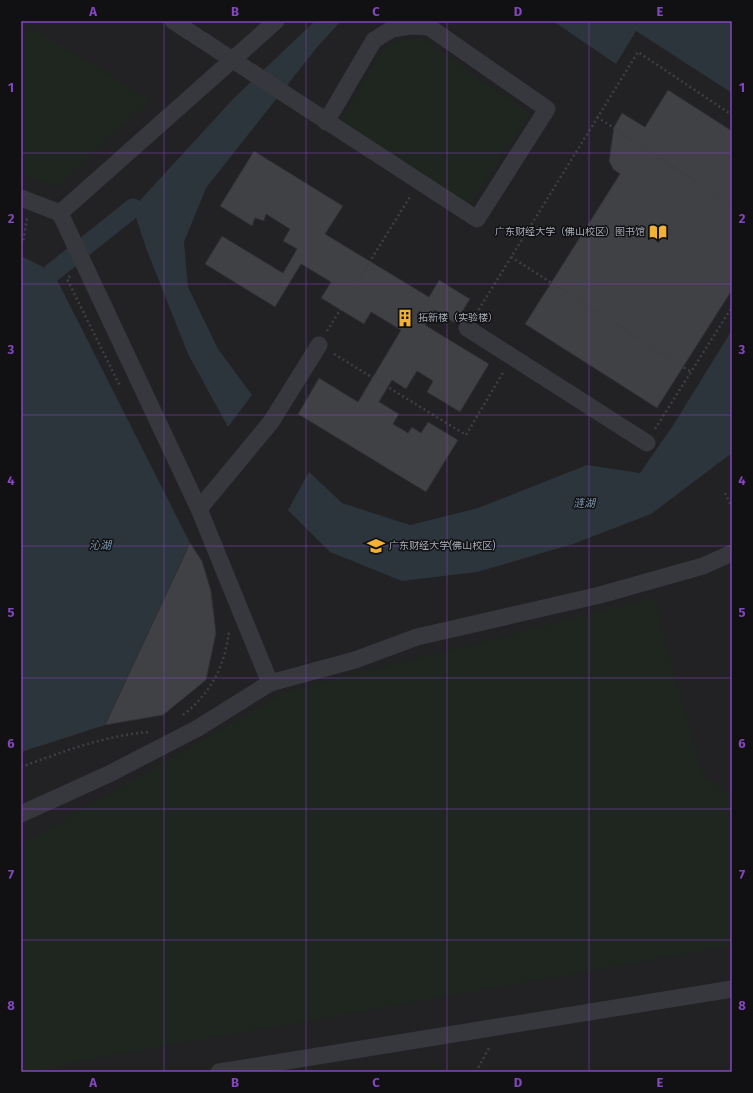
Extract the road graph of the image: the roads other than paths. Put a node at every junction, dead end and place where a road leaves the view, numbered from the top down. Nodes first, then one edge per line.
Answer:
1 (173, 21) edge
2 (276, 21) edge
3 (232, 61) junction
4 (326, 122) junction
5 (25, 200) edge
6 (60, 214) junction
7 (467, 328) road end
8 (319, 345) road end
9 (647, 443) road end
10 (198, 509) junction
11 (732, 553) edge
12 (270, 683) junction
13 (21, 814) edge
14 (732, 989) edge
15 (219, 1072) edge

1 - 3 street
2 - 3 street
3 - 4 street
3 - 6 street
4 - 4 street
5 - 6 street
6 - 10 street
7 - 9 street
8 - 10 street
10 - 12 street
11 - 12 street
12 - 13 street
14 - 15 street

